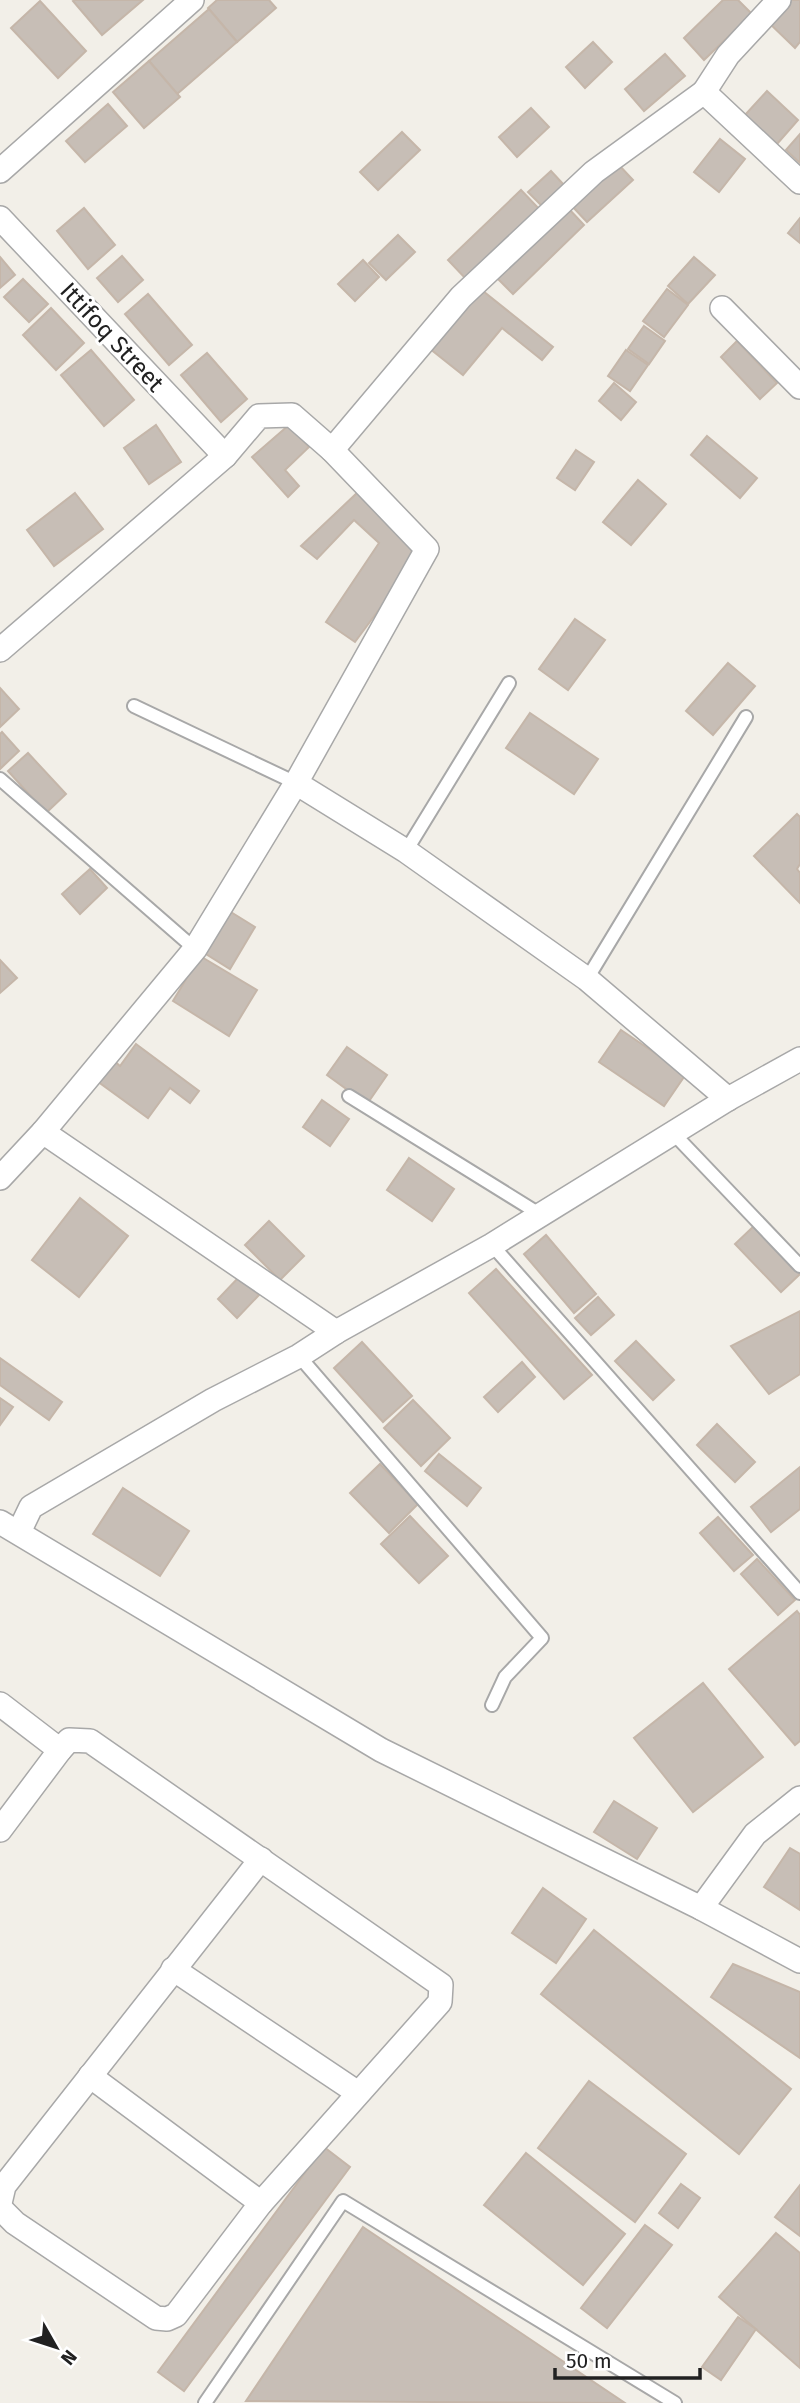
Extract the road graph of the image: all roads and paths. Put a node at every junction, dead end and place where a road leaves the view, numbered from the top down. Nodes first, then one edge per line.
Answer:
1 (192, 0) edge
2 (779, 0) edge
3 (704, 92) junction
4 (0, 171) edge
5 (800, 182) edge
6 (0, 218) edge
7 (722, 308) dead end
8 (800, 387) edge
9 (332, 450) junction
10 (225, 456) junction
11 (0, 650) edge
12 (509, 683) dead end
13 (134, 706) dead end
14 (746, 718) dead end
15 (0, 779) edge
16 (296, 783) junction
17 (406, 851) junction
18 (195, 949) junction
19 (587, 979) junction
20 (800, 1059) edge
21 (349, 1096) dead end
22 (728, 1099) junction
23 (43, 1132) junction
24 (674, 1134) junction
25 (3, 1168) edge
26 (541, 1215) junction
27 (492, 1245) junction
28 (800, 1266) edge
29 (336, 1332) junction
30 (299, 1356) junction
31 (9, 1527) edge
32 (800, 1593) edge
33 (0, 1704) edge
34 (492, 1705) dead end
35 (60, 1750) junction
36 (800, 1798) edge
37 (0, 1830) edge
38 (261, 1859) junction
39 (701, 1908) junction
40 (800, 1961) edge
41 (173, 1969) junction
42 (90, 2076) junction
43 (358, 2093) junction
44 (261, 2203) junction
45 (0, 2205) edge
46 (205, 2403) edge
47 (675, 2403) edge

1 - 4 street
2 - 3 street
3 - 5 street
3 - 9 street
6 - 10 street, Ittifoq Street
7 - 8 street
9 - 10 street
9 - 16 street
10 - 11 street
12 - 17 lane
13 - 16 lane
14 - 19 lane
15 - 18 lane
16 - 17 street
16 - 18 street
17 - 19 street
18 - 23 street
19 - 22 street
20 - 22 street
21 - 26 lane
22 - 24 street
23 - 25 street
23 - 29 street
24 - 26 street
24 - 28 lane
26 - 27 street
27 - 29 street
27 - 32 lane
29 - 30 street
30 - 31 street
30 - 34 lane
31 - 39 street
33 - 35 street
35 - 37 street
35 - 38 street
36 - 39 street
38 - 41 street
38 - 43 street
39 - 40 street
41 - 42 street
41 - 43 street
42 - 44 street
42 - 45 street
43 - 44 street
44 - 45 street
46 - 47 lane

